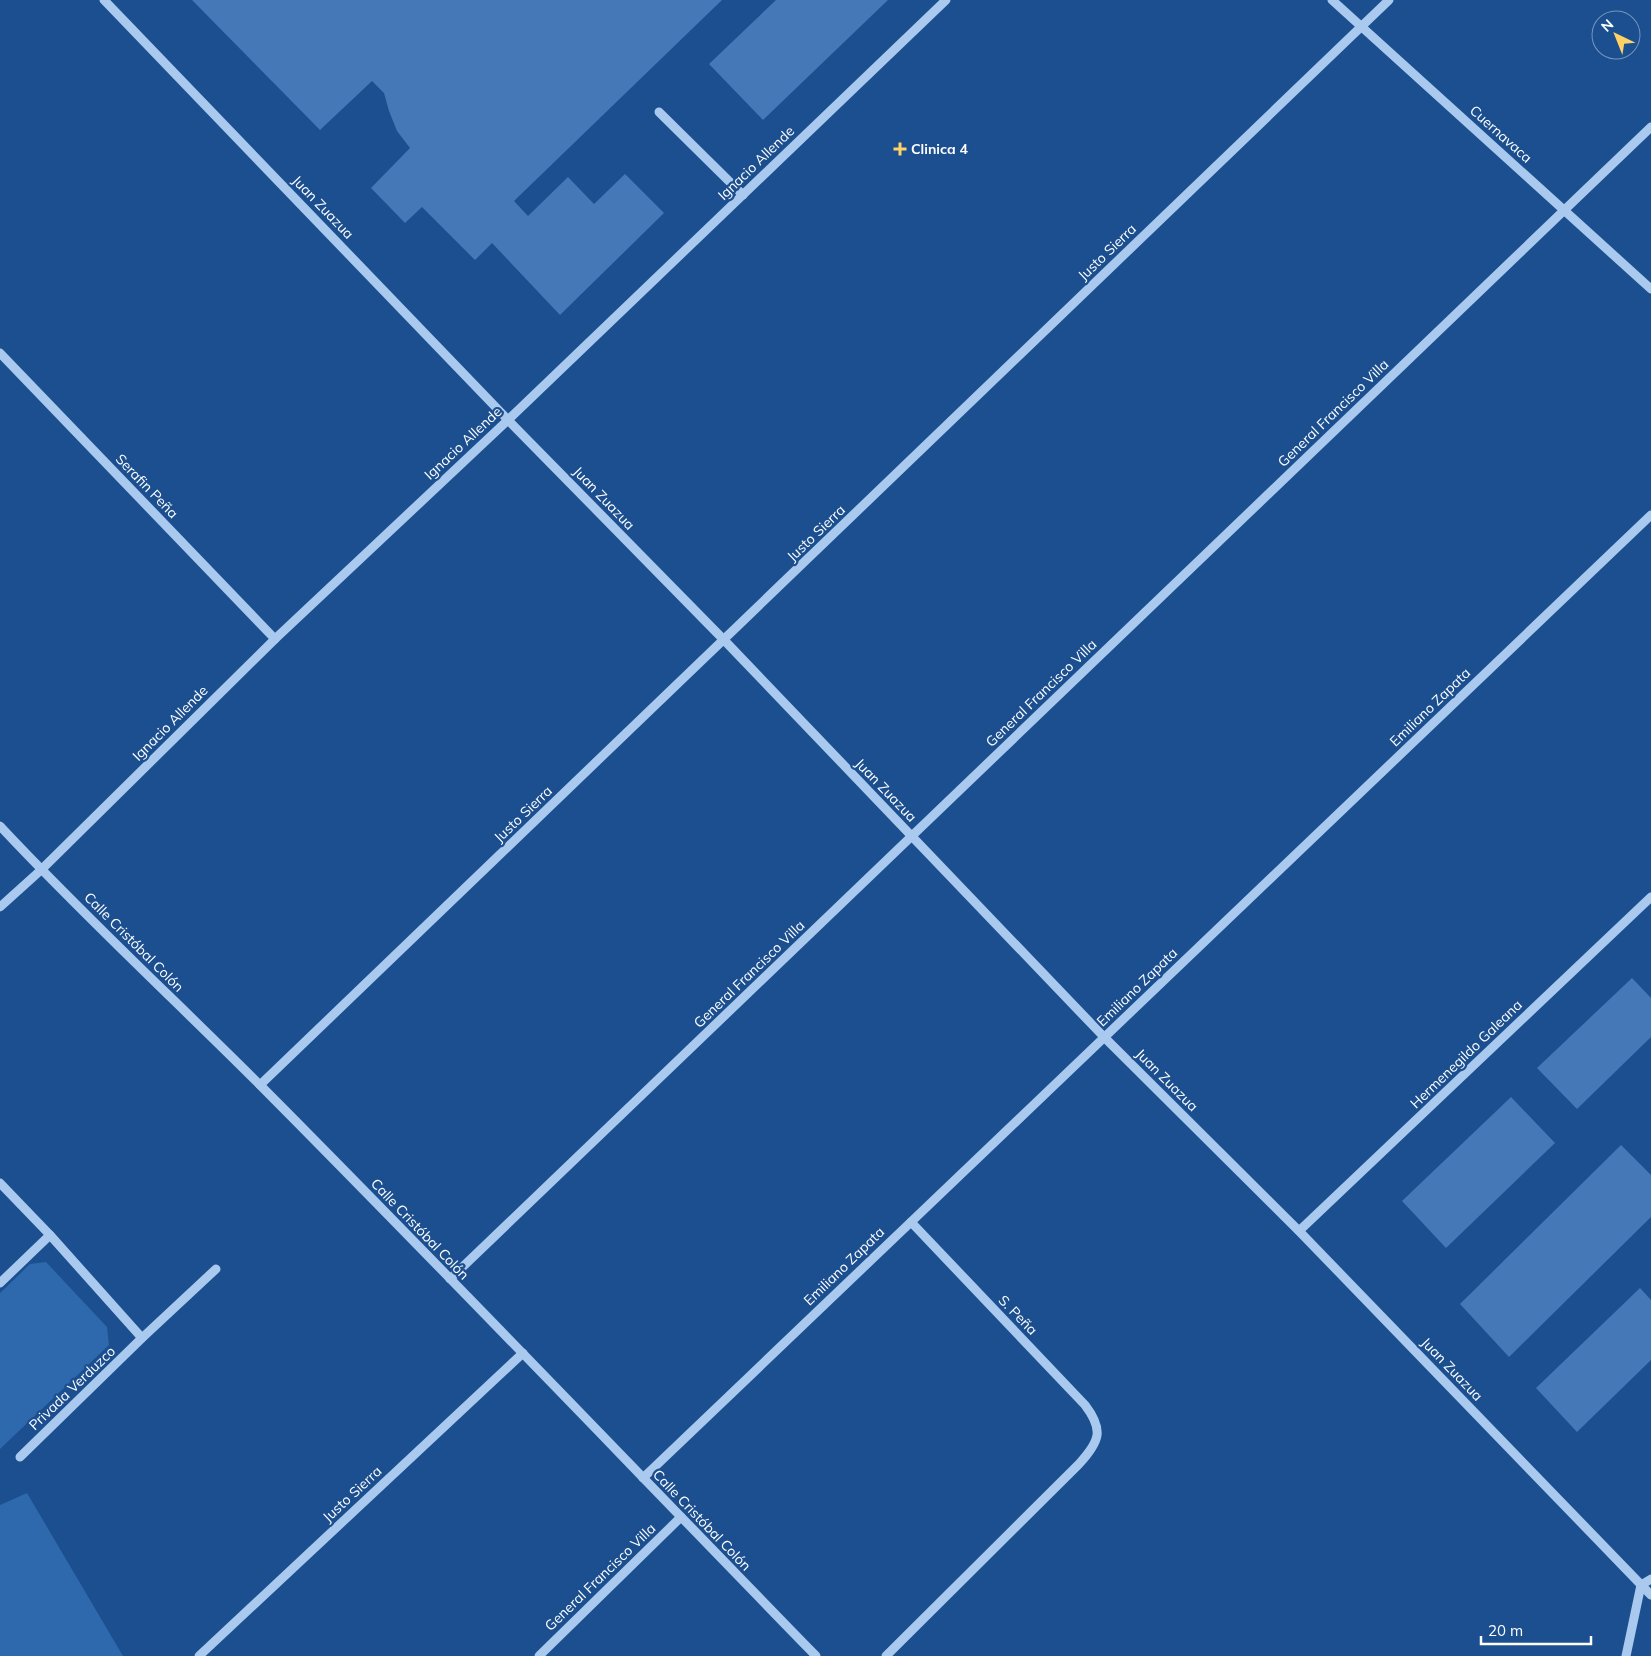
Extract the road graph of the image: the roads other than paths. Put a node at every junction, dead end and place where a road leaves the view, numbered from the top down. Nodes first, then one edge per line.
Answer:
1 (104, 0) edge
2 (946, 0) edge
3 (1332, 0) edge
4 (1389, 0) edge
5 (1361, 27) junction
6 (659, 112) dead end
7 (1651, 127) edge
8 (743, 195) junction
9 (1564, 210) junction
10 (1651, 289) edge
11 (0, 352) edge
12 (508, 420) junction
13 (1651, 515) edge
14 (275, 639) junction
15 (724, 640) junction
16 (0, 826) edge
17 (911, 837) junction
18 (41, 870) junction
19 (1651, 896) edge
20 (0, 908) edge
21 (1104, 1037) junction
22 (260, 1085) junction
23 (0, 1183) edge
24 (911, 1222) junction
25 (1300, 1230) junction
26 (50, 1236) junction
27 (216, 1269) dead end
28 (450, 1279) junction
29 (0, 1283) edge
30 (142, 1338) junction
31 (523, 1353) junction
32 (20, 1457) dead end
33 (643, 1478) junction
34 (681, 1517) junction
35 (1651, 1579) edge
36 (1641, 1585) junction
37 (1651, 1595) edge
38 (199, 1656) edge
39 (539, 1656) edge
40 (816, 1656) edge
41 (886, 1656) edge
42 (1626, 1656) edge

1 - 12 street, Juan Zuazua
2 - 8 street, Ignacio Allende
3 - 5 street, Cuernavaca
4 - 5 street, Justo Sierra
5 - 9 street, Cuernavaca
5 - 15 street, Justo Sierra
6 - 8 street
7 - 9 street, General Francisco Villa
8 - 12 street, Ignacio Allende
9 - 10 street, Cuernavaca
9 - 17 street, General Francisco Villa
11 - 14 street, Serafin Peña
12 - 14 street, Ignacio Allende
12 - 15 street, Juan Zuazua
13 - 21 street, Emiliano Zapata
14 - 18 street, Ignacio Allende
15 - 17 street, Juan Zuazua
15 - 22 street, Justo Sierra
16 - 18 street, Calle Cristóbal Colón
17 - 21 street, Juan Zuazua
17 - 28 street, General Francisco Villa
18 - 20 street, Ignacio Allende
18 - 22 street, Calle Cristóbal Colón
19 - 25 street, Hermenegildo Galeana
21 - 24 street, Emiliano Zapata
21 - 25 street, Juan Zuazua
22 - 28 street, Calle Cristóbal Colón
23 - 26 street
24 - 33 street, Emiliano Zapata
24 - 41 street, S. Peña
25 - 36 street, Juan Zuazua
26 - 29 street
26 - 30 street
27 - 30 street, Privada Verduzco
28 - 31 street, Calle Cristóbal Colón
30 - 32 street, Privada Verduzco
31 - 33 street, Calle Cristóbal Colón
31 - 38 street, Justo Sierra
33 - 34 street, Calle Cristóbal Colón
34 - 39 street, General Francisco Villa
34 - 40 street, Calle Cristóbal Colón
35 - 36 street
36 - 37 street, Juan Zuazua
36 - 42 street

